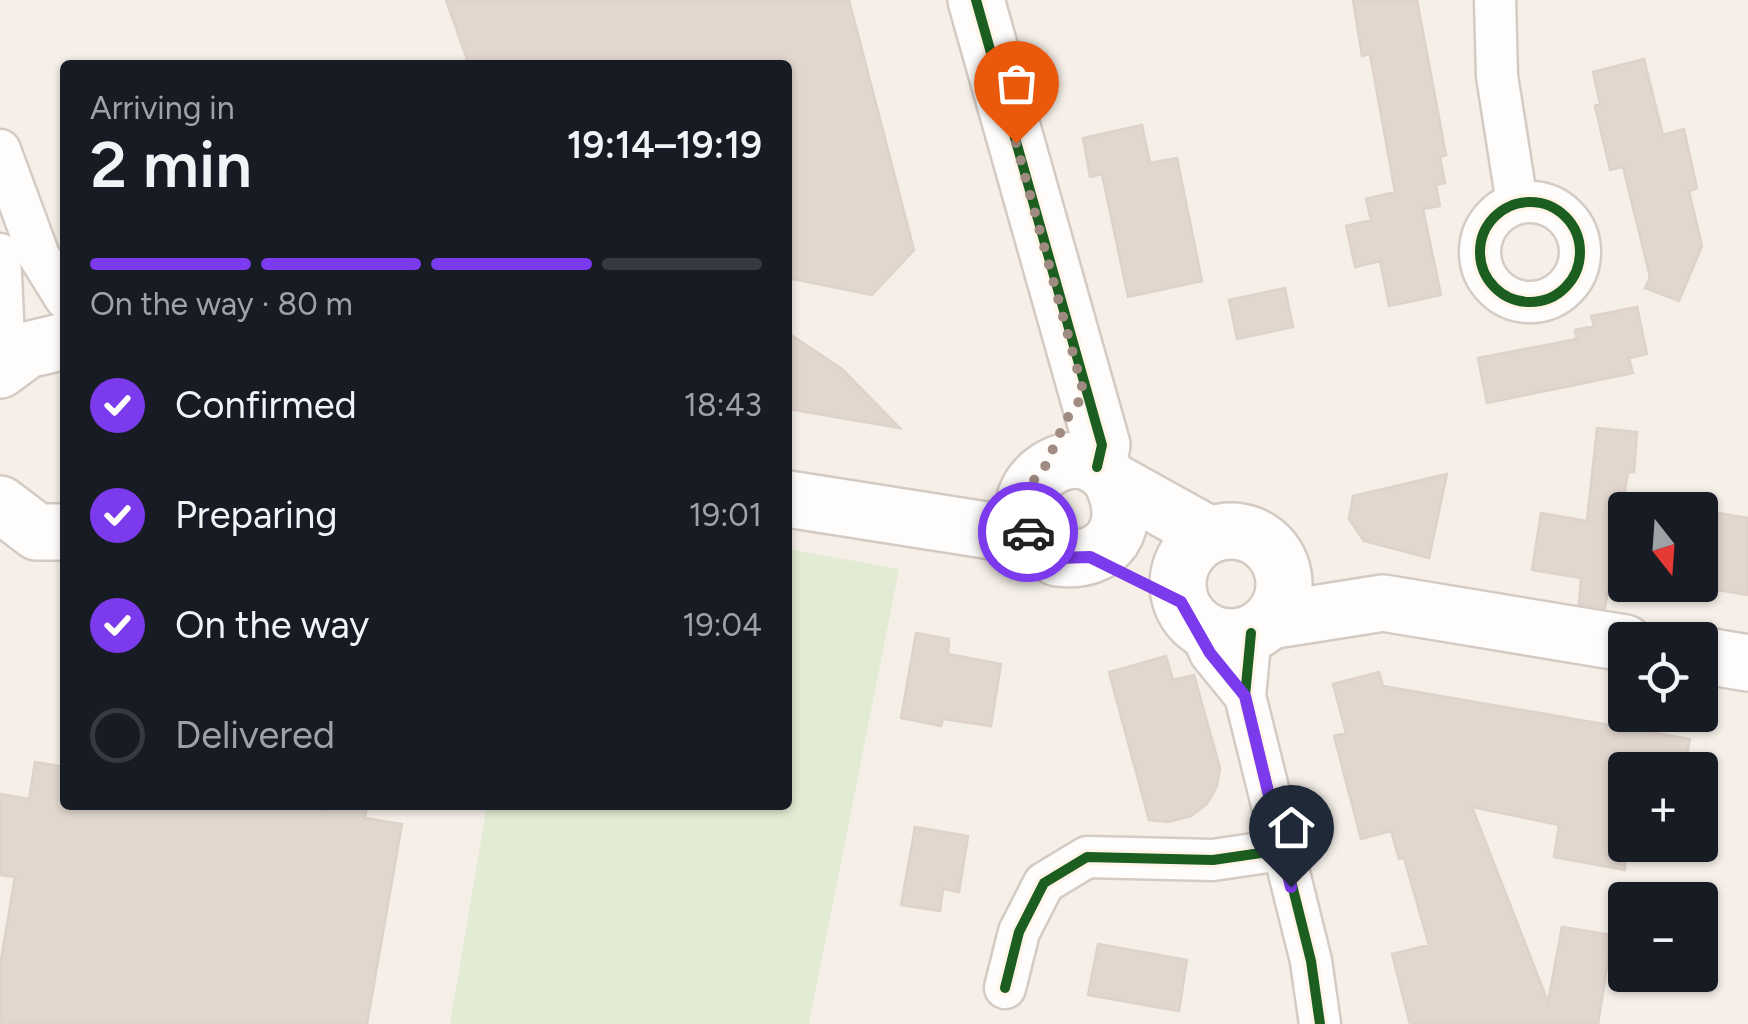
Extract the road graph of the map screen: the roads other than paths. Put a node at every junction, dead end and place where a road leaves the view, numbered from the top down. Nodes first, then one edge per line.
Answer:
1 (976, 0) edge
2 (1495, 0) edge
3 (0, 150) edge
4 (1516, 203) dead end
5 (0, 254) edge
6 (60, 290) edge
7 (60, 342) edge
8 (0, 360) edge
9 (0, 370) edge
10 (1084, 394) junction
11 (1104, 474) junction
12 (1034, 498) junction
13 (792, 500) edge
14 (0, 504) edge
15 (60, 532) edge
16 (1210, 535) junction
17 (1272, 550) junction
18 (1090, 557) junction
19 (1383, 603) junction
20 (1225, 621) junction
21 (1608, 640) edge
22 (1718, 659) edge
23 (1748, 663) edge
24 (1245, 696) junction
25 (1281, 850) junction
26 (1005, 988) dead end
27 (1320, 1024) edge

1 - 10 main road
2 - 4 street
3 - 6 street
5 - 8 street
7 - 9 main road
10 - 11 main road
10 - 12 main road
11 - 12 main road
11 - 16 main road
11 - 18 main road
12 - 13 main road
12 - 18 main road
14 - 15 main road
16 - 17 main road
16 - 20 main road
17 - 19 main road
17 - 20 main road
18 - 20 main road
19 - 20 main road
19 - 21 main road
20 - 24 street
20 - 24 street
22 - 23 main road
24 - 25 street
25 - 26 street
25 - 27 street

